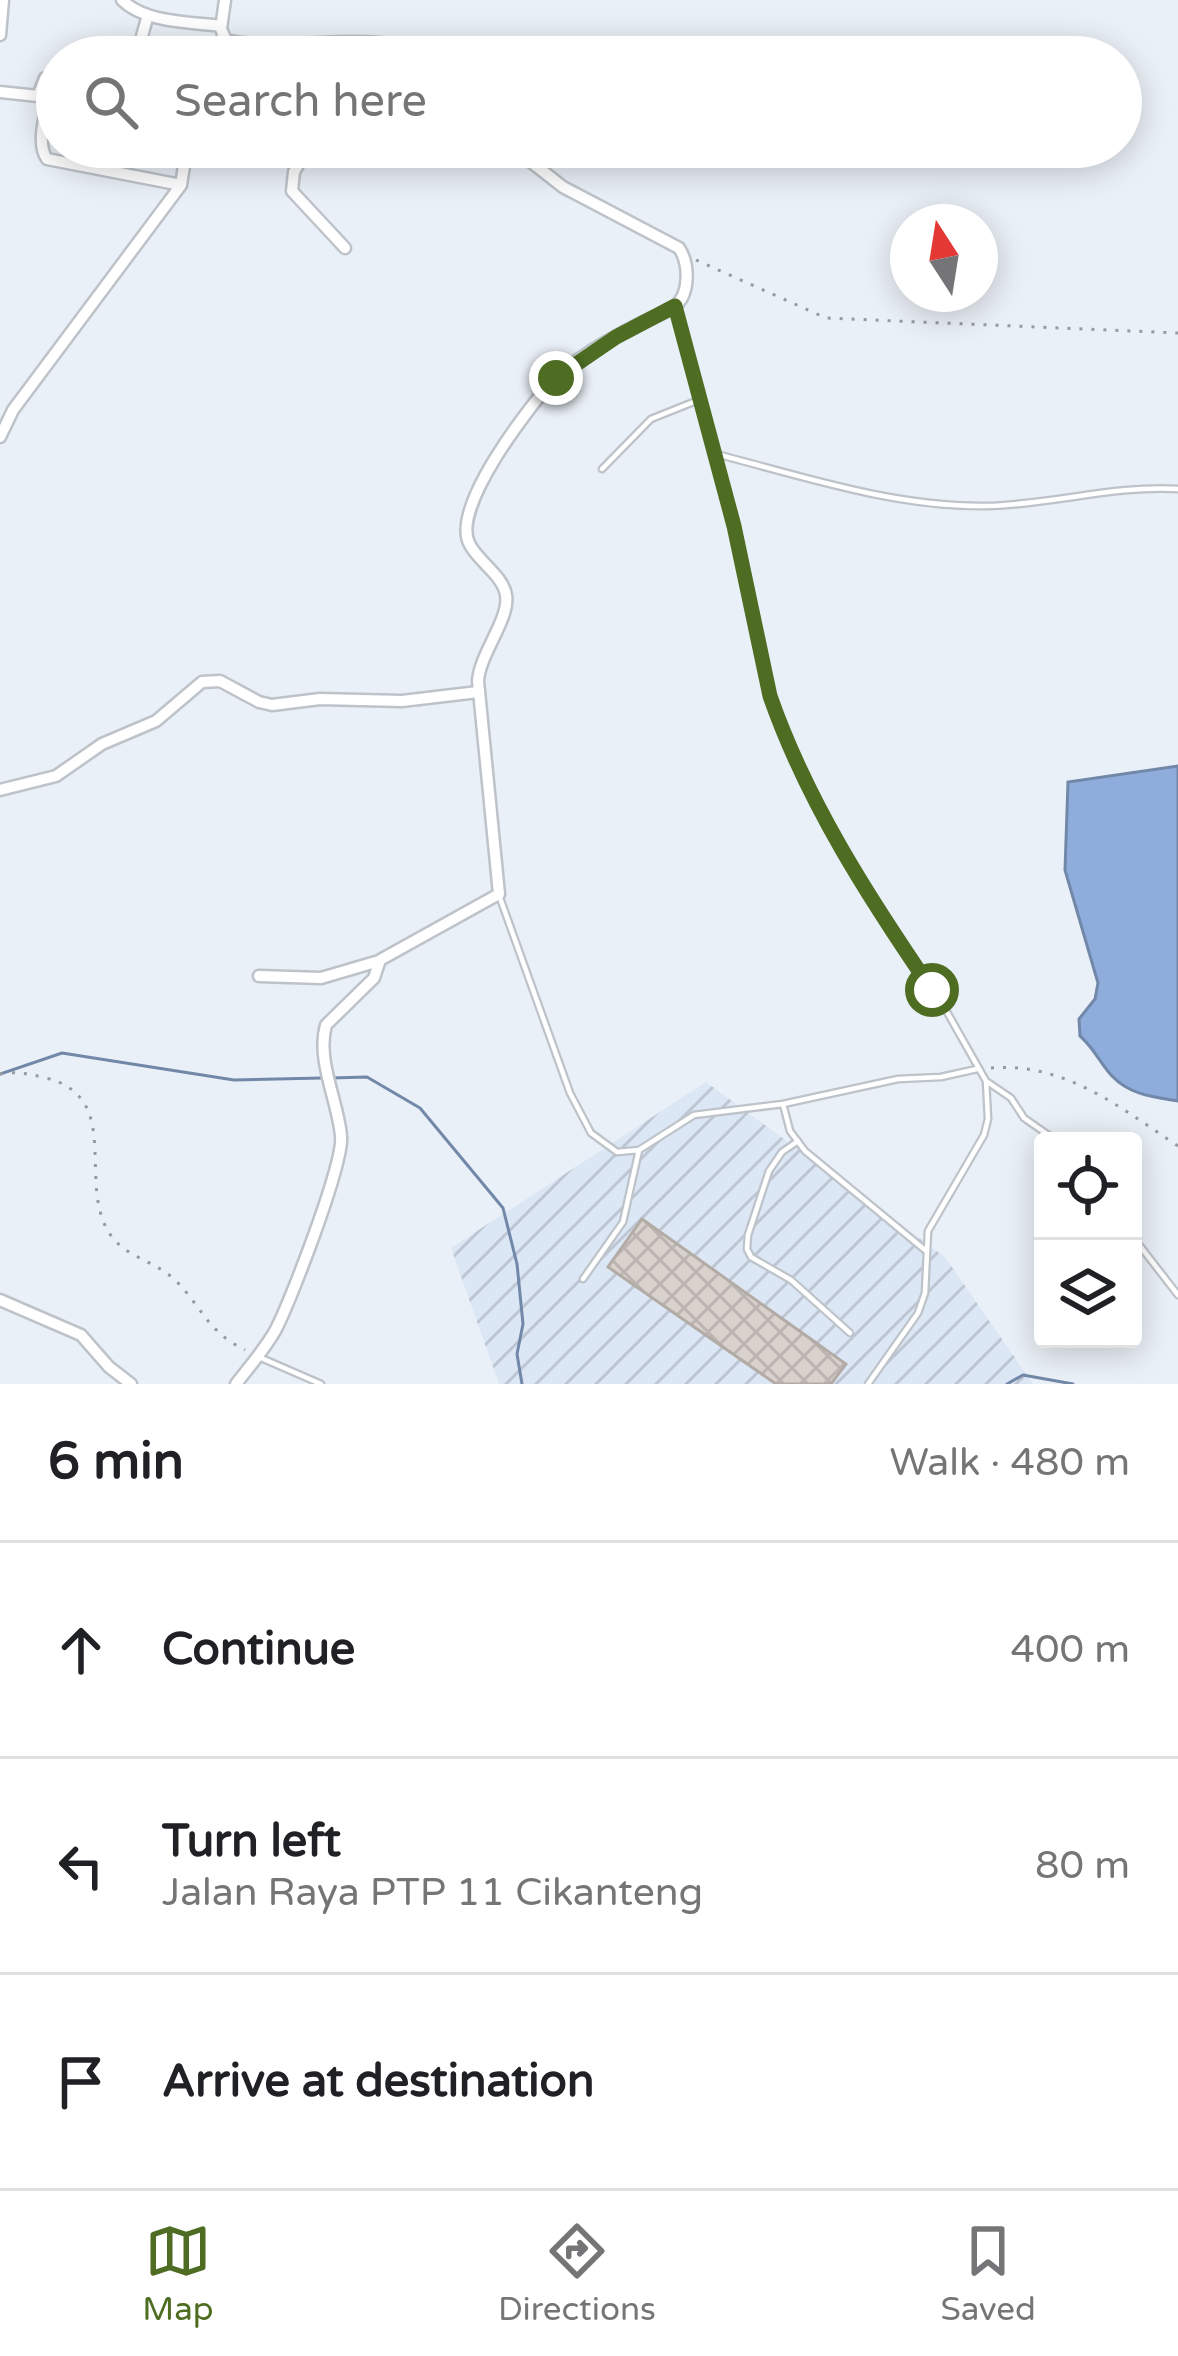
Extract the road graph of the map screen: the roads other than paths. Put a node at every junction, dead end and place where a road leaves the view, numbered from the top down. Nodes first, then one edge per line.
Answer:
1 (3, 0) edge
2 (122, 0) edge
3 (225, 0) edge
4 (148, 14) junction
5 (222, 32) junction
6 (0, 35) edge
7 (142, 36) edge
8 (222, 36) edge
9 (233, 36) edge
10 (0, 92) edge
11 (36, 96) edge
12 (93, 168) edge
13 (184, 168) edge
14 (296, 168) edge
15 (538, 168) edge
16 (181, 185) junction
17 (345, 248) dead end
18 (675, 306) junction
19 (701, 399) junction
20 (0, 436) edge
21 (716, 454) junction
22 (602, 469) dead end
23 (1178, 489) edge
24 (478, 692) junction
25 (0, 790) edge
26 (499, 895) junction
27 (379, 961) junction
28 (259, 976) dead end
29 (977, 1069) junction
30 (986, 1081) junction
31 (783, 1104) junction
32 (1044, 1132) edge
33 (798, 1141) junction
34 (639, 1150) junction
35 (1135, 1240) edge
36 (926, 1250) junction
37 (583, 1280) dead end
38 (1178, 1295) edge
39 (0, 1300) edge
40 (850, 1333) dead end
41 (259, 1357) junction
42 (130, 1384) edge
43 (236, 1384) edge
44 (321, 1384) edge
45 (868, 1384) edge

1 - 6 street
2 - 4 street
3 - 5 street
4 - 5 street
4 - 7 street
5 - 8 street
5 - 9 street
10 - 11 street
12 - 16 street
13 - 16 street
14 - 17 street
15 - 18 street
16 - 20 street
18 - 19 lane
18 - 24 street
19 - 21 lane
19 - 22 lane
21 - 23 lane
21 - 29 lane
24 - 25 street
24 - 26 street
26 - 27 street
26 - 34 lane
27 - 28 street
27 - 41 street
29 - 30 lane
29 - 31 lane
30 - 32 lane
30 - 36 lane
31 - 33 lane
31 - 34 lane
33 - 36 lane
33 - 40 lane
34 - 37 lane
35 - 38 lane
36 - 45 lane
39 - 42 street
41 - 43 street
41 - 44 lane

